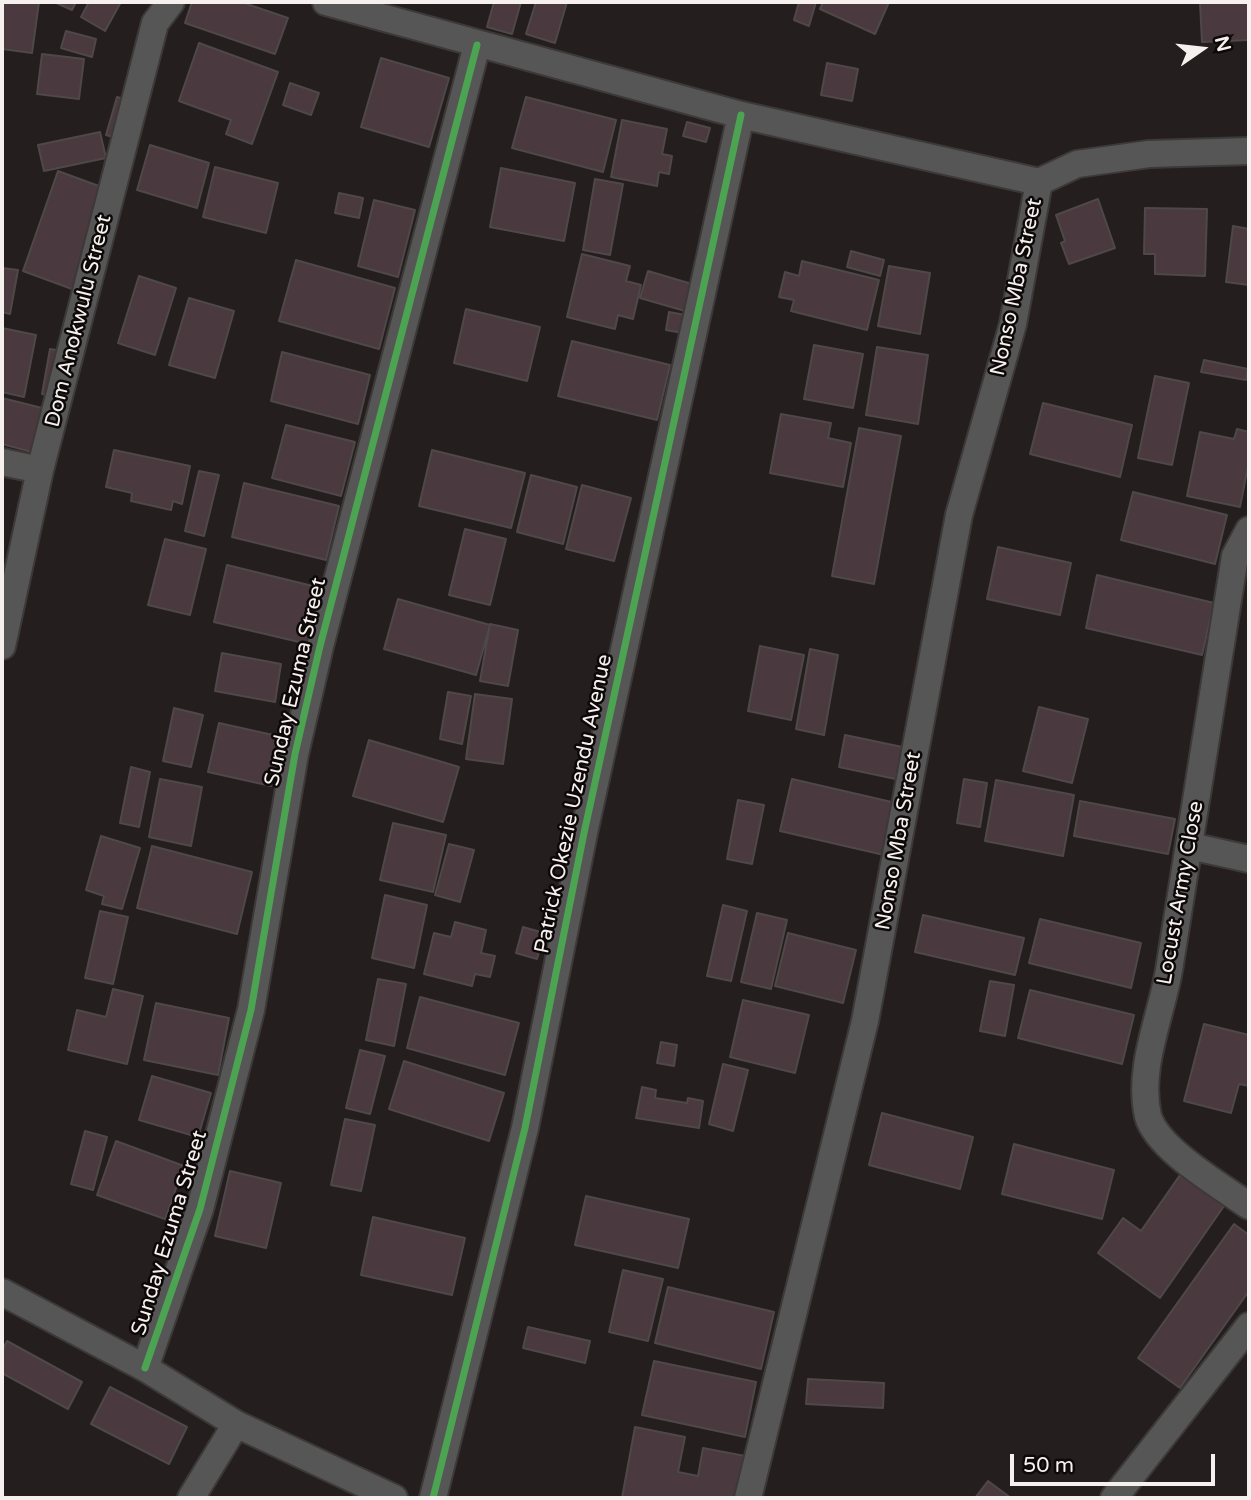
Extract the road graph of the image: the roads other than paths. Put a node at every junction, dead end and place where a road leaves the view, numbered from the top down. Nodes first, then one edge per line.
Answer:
1 (171, 2) edge
2 (327, 2) edge
3 (477, 45) junction
4 (741, 115) junction
5 (1249, 151) edge
6 (1039, 182) junction
7 (2, 462) edge
8 (40, 470) junction
9 (1247, 533) edge
10 (2, 646) edge
11 (1190, 846) junction
12 (1249, 859) edge
13 (1249, 1206) edge
14 (2, 1292) edge
15 (1249, 1325) edge
16 (145, 1368) junction
17 (236, 1424) junction
18 (191, 1498) edge
19 (394, 1498) edge
20 (433, 1498) edge
21 (748, 1498) edge
22 (1114, 1498) edge

1 - 8 street, Dom Anokwulu Street
2 - 3 street
3 - 4 street
3 - 16 street, Sunday Ezuma Street
4 - 6 street
4 - 20 street, Patrick Okezie Uzendu Avenue
5 - 6 street
6 - 21 street, Nonso Mba Street
7 - 8 street
8 - 10 street, Dom Anokwulu Street
9 - 11 street, Locust Army Close
11 - 12 street
11 - 13 street, Locust Army Close
14 - 16 street
15 - 22 street
16 - 17 street
17 - 18 street
17 - 19 street

